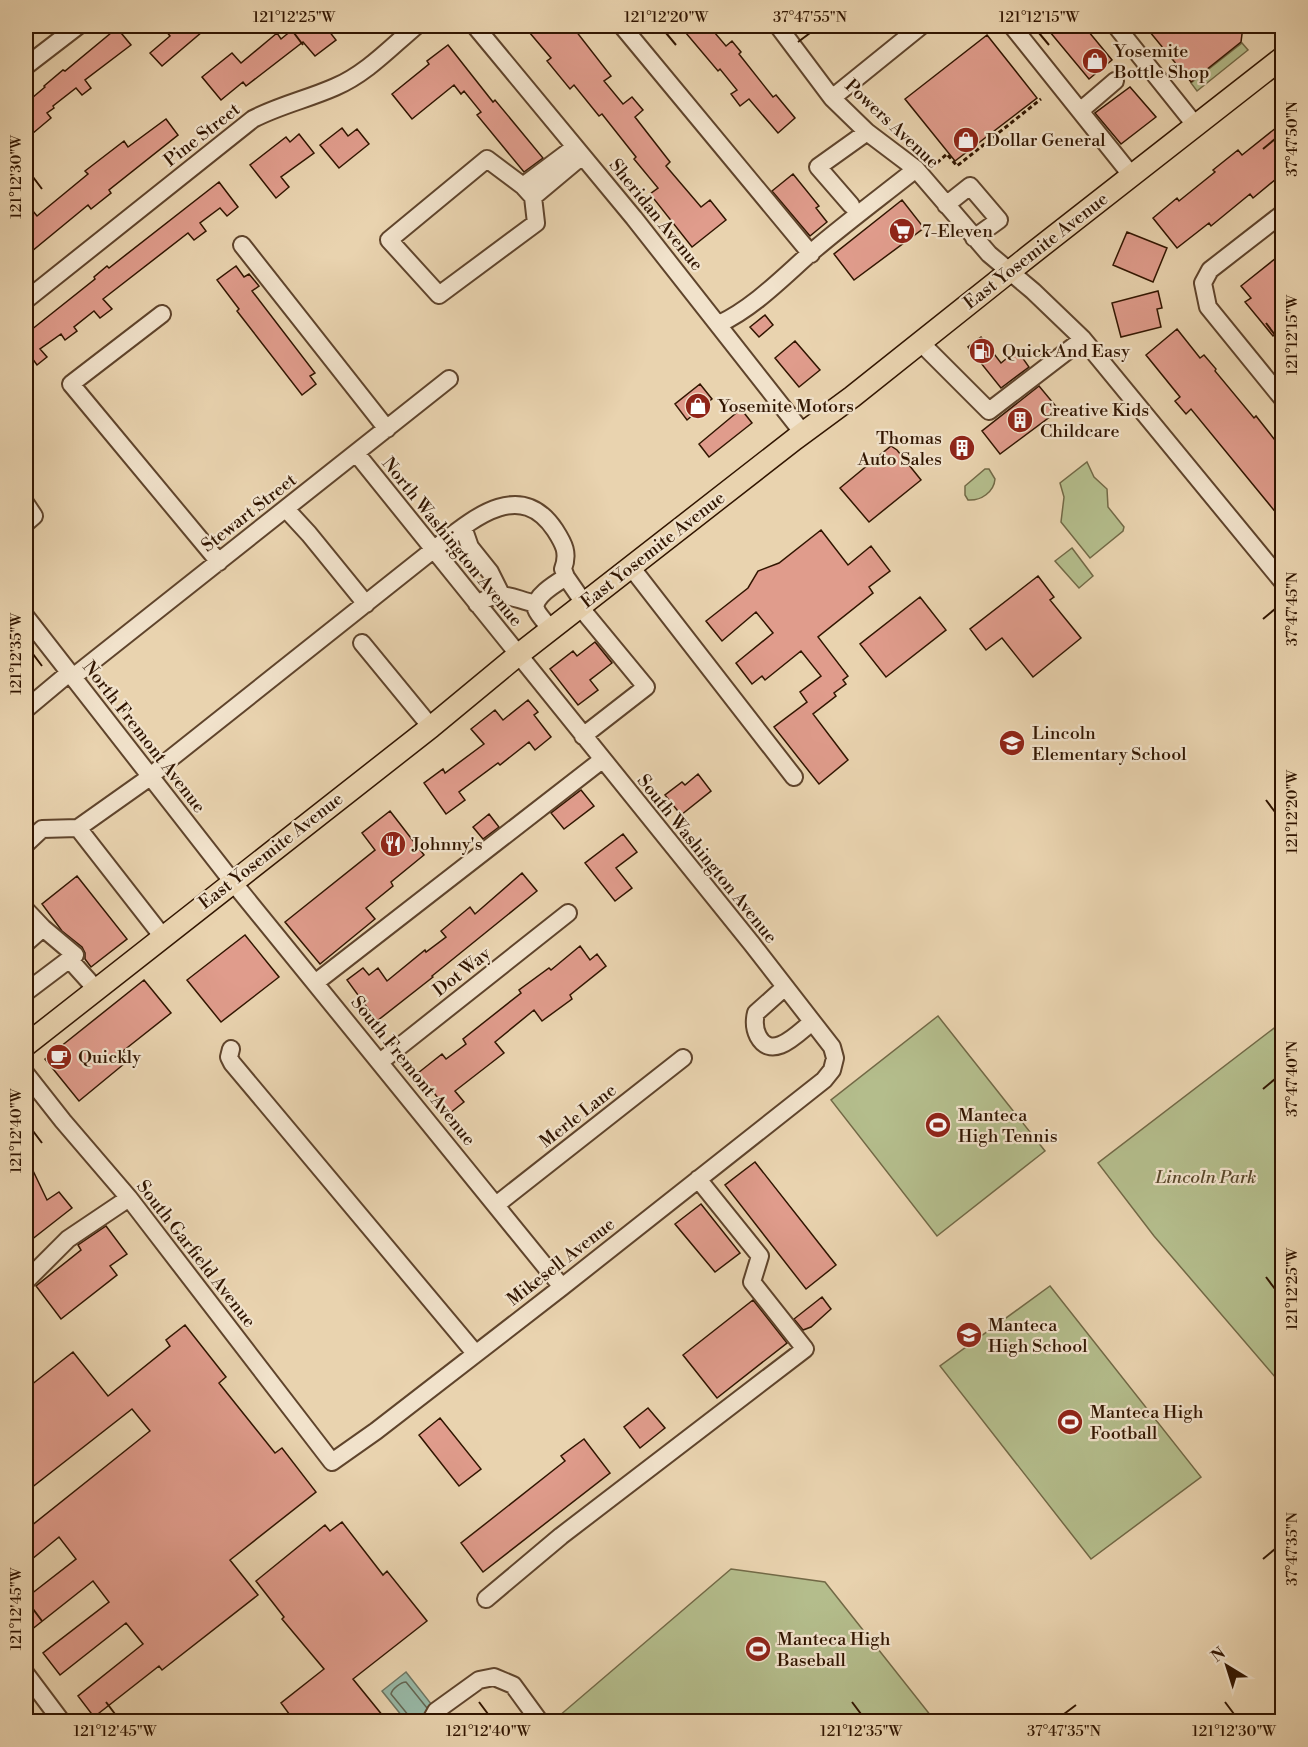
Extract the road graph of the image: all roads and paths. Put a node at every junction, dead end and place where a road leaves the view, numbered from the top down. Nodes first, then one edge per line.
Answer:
1 (78, 26) edge
2 (416, 26) edge
3 (475, 26) edge
4 (622, 26) edge
5 (778, 26) edge
6 (921, 26) edge
7 (1012, 26) edge
8 (1116, 26) edge
9 (1282, 58) edge
10 (26, 66) edge
11 (1115, 81) dead end
12 (832, 98) junction
13 (1041, 99) dead end
14 (1080, 111) junction
15 (1196, 126) junction
16 (867, 132) junction
17 (579, 152) junction
18 (937, 164) dead end
19 (916, 169) junction
20 (1132, 176) junction
21 (528, 191) junction
22 (851, 205) dead end
23 (946, 205) junction
24 (1282, 214) edge
25 (974, 238) junction
26 (242, 245) dead end
27 (811, 254) junction
28 (1010, 272) junction
29 (26, 300) edge
30 (162, 314) dead end
31 (718, 324) junction
32 (1083, 339) junction
33 (921, 343) junction
34 (449, 379) dead end
35 (1282, 398) edge
36 (387, 429) junction
37 (803, 433) junction
38 (356, 453) junction
39 (26, 504) edge
40 (286, 509) junction
41 (26, 523) edge
42 (463, 527) junction
43 (433, 550) junction
44 (219, 562) junction
45 (631, 567) junction
46 (566, 578) junction
47 (1282, 581) edge
48 (501, 594) junction
49 (366, 604) junction
50 (477, 604) junction
51 (536, 604) junction
52 (582, 605) junction
53 (26, 617) edge
54 (551, 629) junction
55 (362, 643) dead end
56 (518, 655) junction
57 (71, 675) junction
58 (26, 710) edge
59 (431, 727) junction
60 (583, 736) junction
61 (602, 760) junction
62 (150, 777) junction
63 (795, 777) dead end
64 (78, 828) junction
65 (26, 844) edge
66 (232, 881) junction
67 (26, 910) edge
68 (568, 913) dead end
69 (43, 928) junction
70 (163, 937) junction
71 (26, 943) edge
72 (69, 959) junction
73 (315, 983) junction
74 (785, 987) junction
75 (96, 989) junction
76 (26, 992) edge
77 (812, 1022) junction
78 (26, 1045) edge
79 (231, 1049) dead end
80 (684, 1058) dead end
81 (380, 1062) junction
82 (26, 1074) edge
83 (811, 1090) joint
84 (698, 1179) junction
85 (129, 1198) junction
86 (496, 1205) junction
87 (26, 1281) edge
88 (562, 1287) junction
89 (475, 1353) junction
90 (332, 1462) joint
91 (486, 1599) dead end
92 (26, 1674) edge
93 (532, 1719) edge
94 (62, 1722) edge
95 (430, 1722) edge

1 - 10 street
2 - 29 street, Pine Street
3 - 17 street, Sheridan Avenue
4 - 27 street
5 - 12 street, Powers Avenue
6 - 12 street
7 - 14 street
8 - 15 street
9 - 15 main road, East Yosemite Avenue
11 - 14 street
12 - 16 street, Powers Avenue
13 - 18 path
14 - 20 street
15 - 20 main road, East Yosemite Avenue
16 - 19 street, Powers Avenue
16 - 22 street
17 - 21 street
17 - 31 street, Sheridan Avenue
19 - 23 street, Powers Avenue
19 - 27 street
20 - 28 main road, East Yosemite Avenue
21 - 21 street
23 - 25 street, Powers Avenue
23 - 25 street
24 - 35 street
25 - 28 street, Powers Avenue
26 - 36 street
27 - 31 street
28 - 32 street, Powers Avenue
28 - 33 main road, East Yosemite Avenue
30 - 44 street
31 - 37 street, Sheridan Avenue
32 - 33 street
32 - 47 street, Powers Avenue
33 - 37 main road, East Yosemite Avenue
34 - 36 street, Stewart Street
36 - 38 street, Stewart Street
37 - 45 main road, East Yosemite Avenue
38 - 40 street, Stewart Street
38 - 43 street, North Washington Avenue
39 - 41 street
40 - 44 street, Stewart Street
40 - 49 street
42 - 43 street
42 - 46 street
42 - 48 street
43 - 49 street
43 - 50 street, North Washington Avenue
44 - 57 street, Stewart Street
45 - 52 main road, East Yosemite Avenue
45 - 63 street
46 - 51 street
46 - 52 street
48 - 50 street
48 - 51 street
49 - 62 street
50 - 56 street, North Washington Avenue
51 - 54 street
52 - 54 main road, East Yosemite Avenue
52 - 60 street
53 - 57 street, North Fremont Avenue
54 - 56 main road, East Yosemite Avenue
55 - 59 street
56 - 59 main road, East Yosemite Avenue
56 - 60 street, South Washington Avenue
57 - 58 street, Stewart Street
57 - 62 street, North Fremont Avenue
59 - 66 main road, East Yosemite Avenue
60 - 61 street, South Washington Avenue
61 - 73 street
61 - 74 street, South Washington Avenue
62 - 64 street
62 - 66 street, North Fremont Avenue
64 - 65 street
64 - 70 street
66 - 70 main road, East Yosemite Avenue
66 - 73 street, South Fremont Avenue
67 - 69 street
68 - 81 street, Dot Way
69 - 71 street
69 - 72 street
70 - 75 main road, East Yosemite Avenue
72 - 75 street
72 - 76 street
73 - 81 street, South Fremont Avenue
74 - 77 street, South Washington Avenue
74 - 77 street
75 - 78 main road, East Yosemite Avenue
77 - 83 street, South Washington Avenue
79 - 89 street
80 - 86 street, Merle Lane
81 - 86 street, South Fremont Avenue
82 - 85 street, South Garfield Avenue
83 - 84 street, Mikesell Avenue
84 - 88 street, Mikesell Avenue
84 - 91 street
85 - 87 street
85 - 90 street, South Garfield Avenue
86 - 88 street, South Fremont Avenue
88 - 89 street, Mikesell Avenue
89 - 90 street, Mikesell Avenue
92 - 94 street
93 - 95 street

